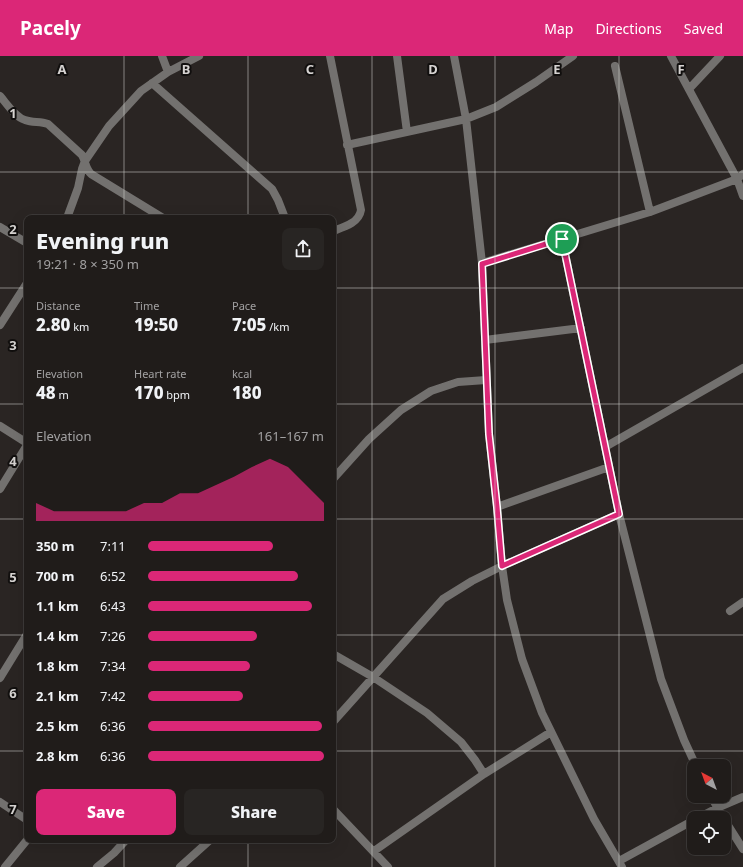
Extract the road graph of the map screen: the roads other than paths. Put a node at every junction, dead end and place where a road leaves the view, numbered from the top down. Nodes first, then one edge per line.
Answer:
1 (162, 56) edge
2 (199, 56) edge
3 (330, 56) edge
4 (397, 56) edge
5 (454, 56) edge
6 (573, 56) edge
7 (671, 56) edge
8 (720, 56) edge
9 (615, 66) dead end
10 (168, 72) junction
11 (152, 83) junction
12 (689, 89) junction
13 (0, 96) edge
14 (466, 119) junction
15 (407, 132) junction
16 (347, 145) junction
17 (86, 161) junction
18 (740, 177) edge
19 (743, 196) edge
20 (650, 212) junction
21 (68, 215) edge
22 (158, 215) edge
23 (284, 215) edge
24 (0, 227) edge
25 (336, 230) edge
26 (562, 239) junction
27 (24, 241) edge
28 (482, 264) junction
29 (24, 288) edge
30 (0, 325) edge
31 (581, 328) junction
32 (485, 340) junction
33 (743, 368) edge
34 (486, 380) junction
35 (0, 426) edge
36 (24, 442) edge
37 (606, 447) junction
38 (24, 449) edge
39 (609, 467) junction
40 (336, 476) edge
41 (0, 489) edge
42 (497, 507) junction
43 (619, 514) junction
44 (502, 566) junction
45 (743, 602) edge
46 (730, 612) dead end
47 (24, 639) edge
48 (336, 656) edge
49 (374, 676) junction
50 (0, 678) edge
51 (336, 719) edge
52 (551, 732) junction
53 (693, 759) edge
54 (484, 774) junction
55 (743, 797) edge
56 (0, 802) edge
57 (714, 803) edge
58 (717, 808) junction
59 (711, 811) edge
60 (719, 811) edge
61 (336, 812) edge
62 (24, 818) edge
63 (687, 824) edge
64 (731, 830) edge
65 (25, 843) edge
66 (123, 843) edge
67 (207, 843) edge
68 (743, 849) edge
69 (374, 851) junction
70 (621, 864) edge
71 (6, 867) edge
72 (97, 867) edge
73 (180, 867) edge
74 (388, 867) edge

1 - 10 street
2 - 10 street
3 - 16 street
4 - 15 street
5 - 14 street
6 - 14 street
7 - 12 street
8 - 12 street
9 - 20 street
10 - 11 street
11 - 17 street
11 - 23 street
12 - 18 street
13 - 17 street
14 - 15 street
14 - 28 street
15 - 16 street
16 - 25 street
17 - 21 street
17 - 22 street
18 - 19 street
18 - 20 street
20 - 26 street
24 - 27 street
26 - 28 street
26 - 31 street
28 - 32 street
29 - 30 street
31 - 32 street
31 - 37 street
32 - 34 street
33 - 37 street
34 - 40 street
34 - 42 street
35 - 36 street
37 - 39 street
38 - 41 street
39 - 42 street
39 - 43 street
42 - 44 street
43 - 44 street
43 - 53 street
44 - 49 street
44 - 52 street
45 - 46 street
47 - 50 street
48 - 49 street
49 - 51 street
49 - 54 street
52 - 54 street
52 - 70 street
54 - 69 street
55 - 58 street
56 - 62 street
57 - 58 street
58 - 59 street
58 - 60 street
61 - 69 street
63 - 70 street
64 - 68 street
65 - 71 street
66 - 72 street
67 - 73 street
69 - 74 street

